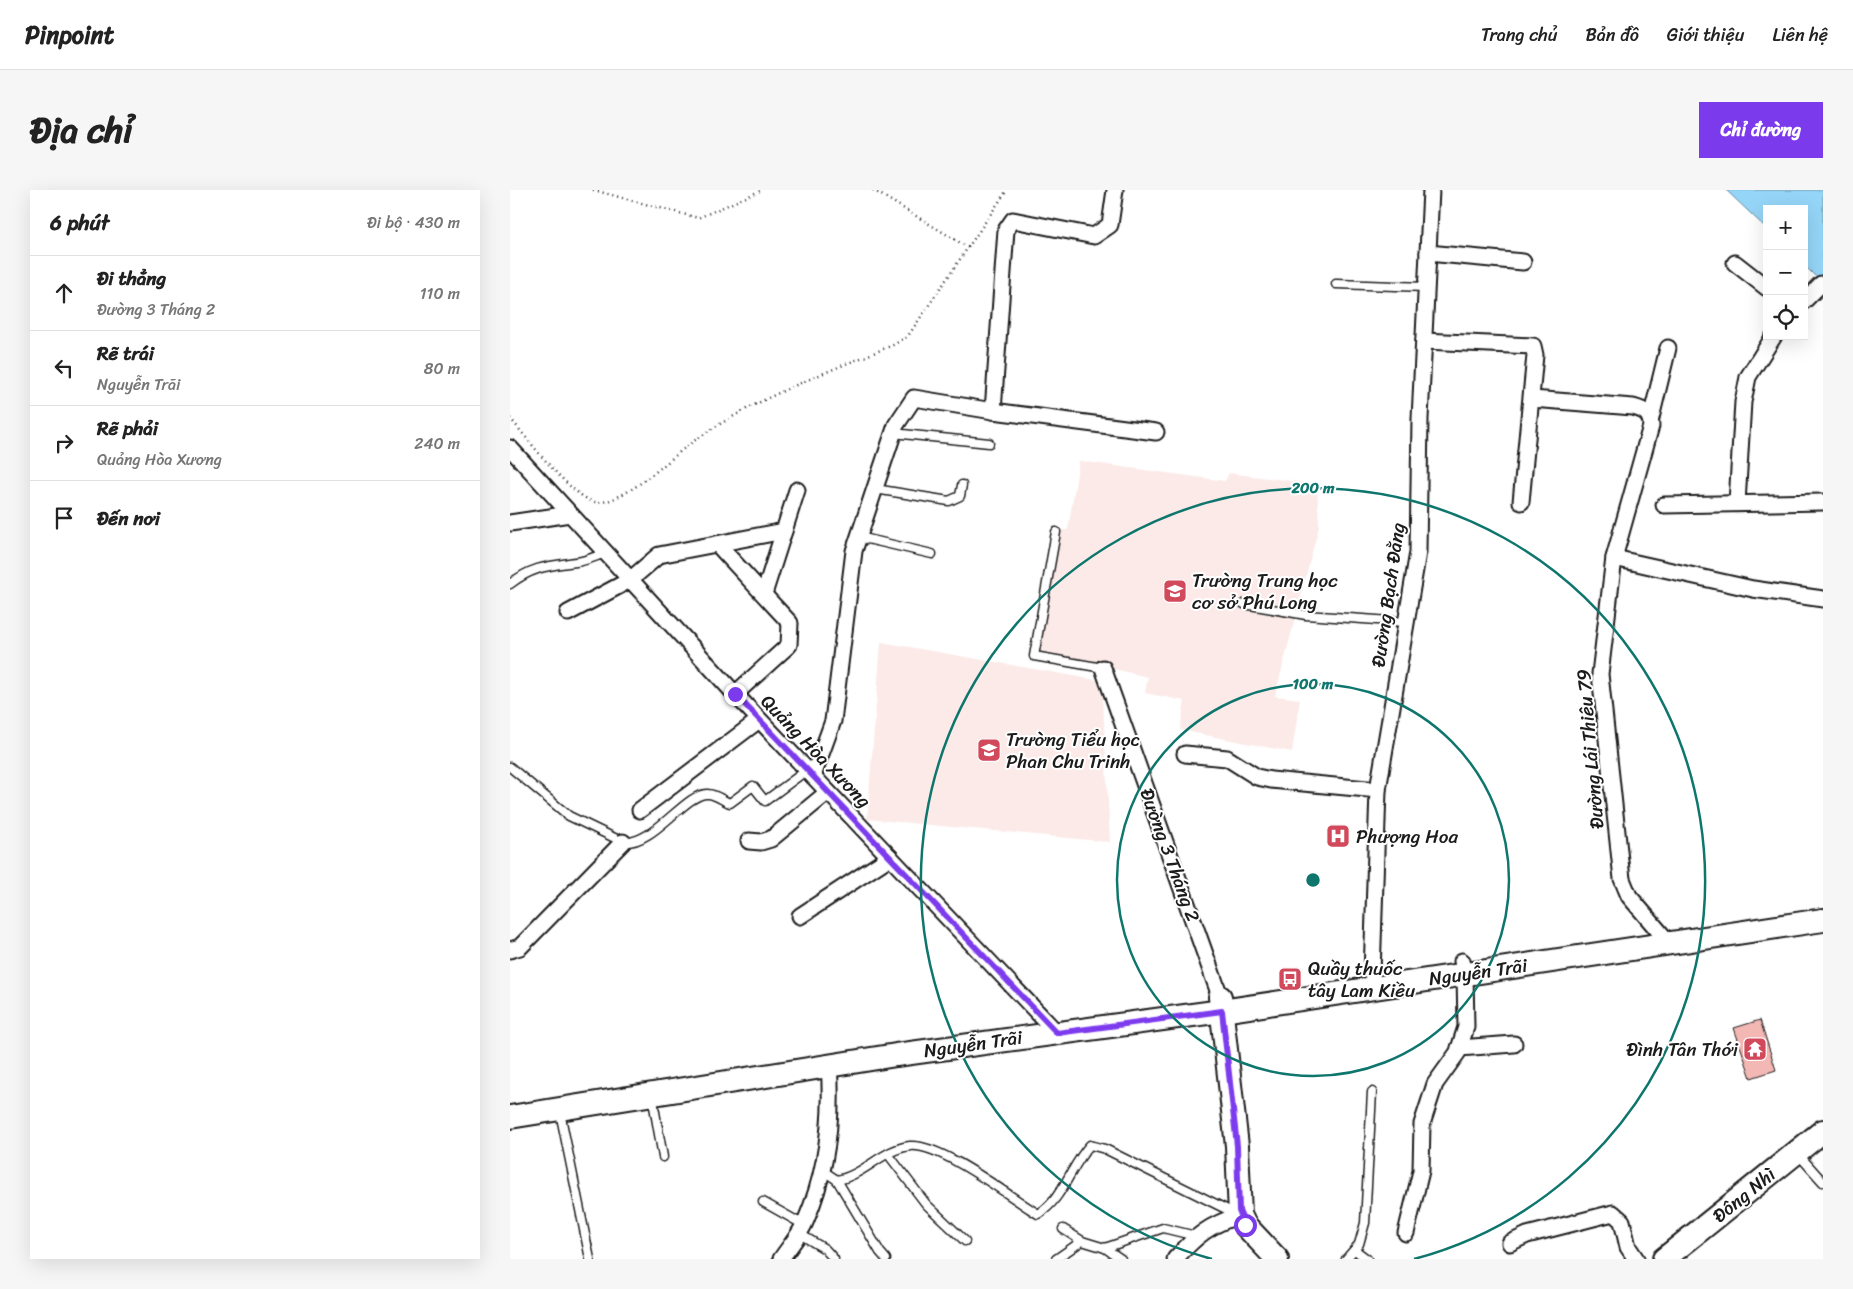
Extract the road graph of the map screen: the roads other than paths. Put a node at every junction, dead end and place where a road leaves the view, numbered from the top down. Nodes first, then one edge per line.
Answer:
1 (1115, 190) edge
2 (1431, 190) edge
3 (1428, 253) junction
4 (1523, 262) dead end
5 (1735, 263) dead end
6 (1336, 284) dead end
7 (1821, 284) dead end
8 (1763, 285) edge
9 (1426, 287) junction
10 (1808, 298) edge
11 (1771, 340) edge
12 (1424, 341) junction
13 (1668, 348) dead end
14 (1532, 399) junction
15 (993, 411) junction
16 (1650, 418) junction
17 (1156, 432) dead end
18 (893, 433) junction
19 (989, 443) dead end
20 (510, 448) edge
21 (962, 485) dead end
22 (875, 489) junction
23 (797, 490) dead end
24 (1521, 502) dead end
25 (1823, 502) edge
26 (1737, 503) junction
27 (1664, 506) dead end
28 (570, 514) junction
29 (510, 523) edge
30 (784, 531) junction
31 (1056, 532) dead end
32 (859, 537) junction
33 (718, 544) junction
34 (606, 553) junction
35 (932, 554) dead end
36 (1614, 558) junction
37 (630, 580) junction
38 (510, 584) edge
39 (764, 594) junction
40 (1823, 600) edge
41 (1244, 604) dead end
42 (568, 613) dead end
43 (1404, 622) junction
44 (1103, 668) joint
45 (735, 694) junction
46 (759, 720) junction
47 (1185, 754) dead end
48 (510, 767) edge
49 (810, 773) junction
50 (1378, 790) junction
51 (828, 792) junction
52 (640, 810) dead end
53 (749, 841) dead end
54 (623, 842) junction
55 (890, 857) junction
56 (1823, 908) edge
57 (800, 916) dead end
58 (1823, 920) edge
59 (1665, 938) junction
60 (510, 950) edge
61 (1463, 967) junction
62 (1372, 974) junction
63 (1221, 1004) junction
64 (1051, 1027) junction
65 (1514, 1044) dead end
66 (1459, 1048) junction
67 (829, 1065) junction
68 (743, 1072) junction
69 (1372, 1092) dead end
70 (652, 1093) junction
71 (510, 1104) edge
72 (559, 1109) junction
73 (510, 1117) edge
74 (1823, 1131) edge
75 (1796, 1152) junction
76 (888, 1154) junction
77 (663, 1157) dead end
78 (822, 1170) junction
79 (837, 1180) junction
80 (1823, 1182) edge
81 (762, 1202) dead end
82 (1240, 1213) junction
83 (801, 1229) junction
84 (1063, 1229) dead end
85 (1406, 1233) dead end
86 (1196, 1236) junction
87 (1082, 1240) junction
88 (965, 1241) dead end
89 (1510, 1243) dead end
90 (1105, 1248) junction
91 (1355, 1250) junction
92 (590, 1259) edge
93 (781, 1259) edge
94 (834, 1259) edge
95 (886, 1259) edge
96 (1056, 1259) edge
97 (1121, 1259) edge
98 (1175, 1259) edge
99 (1277, 1259) edge
100 (1346, 1259) edge
101 (1368, 1259) edge
102 (1636, 1259) edge
103 (1664, 1259) edge

1 - 15 street
2 - 3 street, Đường Bạch Đằng
3 - 4 street
3 - 9 street, Đường Bạch Đằng
5 - 8 street
6 - 9 lane
7 - 10 street
9 - 12 street, Đường Bạch Đằng
11 - 26 street
12 - 14 street
12 - 43 street, Đường Bạch Đằng
13 - 16 street, Đường Lái Thiêu 79
14 - 16 street
14 - 24 street
15 - 17 street
15 - 18 street
16 - 36 street, Đường Lái Thiêu 79
18 - 19 lane
18 - 22 street
20 - 28 street, Quảng Hòa Xương
21 - 22 lane
22 - 32 street
23 - 30 street
25 - 26 street
26 - 27 street
28 - 29 street
28 - 34 street, Quảng Hòa Xương
30 - 33 street
30 - 39 street
31 - 44 lane, Đường 3 Tháng 2
32 - 35 lane
32 - 49 street
33 - 37 street
33 - 39 street
34 - 37 street, Quảng Hòa Xương
34 - 38 lane
36 - 40 street
36 - 59 street, Đường Lái Thiêu 79
37 - 42 street
37 - 45 street, Quảng Hòa Xương
39 - 45 street
41 - 43 lane
43 - 50 street, Đường Bạch Đằng
44 - 63 street, Đường 3 Tháng 2
45 - 46 street, Quảng Hòa Xương
46 - 49 street, Quảng Hòa Xương
46 - 52 street
47 - 50 street
48 - 54 lane
49 - 51 street, Quảng Hòa Xương
49 - 54 lane
50 - 62 street, Đường Bạch Đằng
51 - 53 street
51 - 55 street, Quảng Hòa Xương
54 - 60 street
55 - 57 street
55 - 64 street, Quảng Hòa Xương
56 - 59 main road, Nguyễn Trãi
58 - 59 main road, Nguyễn Trãi
59 - 61 main road, Nguyễn Trãi
61 - 62 main road, Nguyễn Trãi
61 - 63 main road, Nguyễn Trãi
61 - 66 street
62 - 63 main road, Nguyễn Trãi
63 - 64 main road, Nguyễn Trãi
63 - 82 main road, Đường 3 Tháng 2
64 - 67 main road, Nguyễn Trãi
64 - 68 main road, Nguyễn Trãi
65 - 66 street
66 - 85 street
67 - 68 main road, Nguyễn Trãi
67 - 78 street
68 - 70 main road, Nguyễn Trãi
68 - 71 main road, Nguyễn Trãi
69 - 91 lane
70 - 72 main road, Nguyễn Trãi
70 - 77 lane
72 - 73 main road, Nguyễn Trãi
72 - 92 lane
74 - 75 main road, Đông Nhì
75 - 80 lane
75 - 103 main road, Đông Nhì
76 - 79 lane
76 - 82 lane
76 - 88 lane
78 - 79 lane
78 - 83 street
79 - 95 lane
81 - 83 lane
82 - 86 street
82 - 99 main road
83 - 93 street
83 - 94 lane
84 - 87 lane
86 - 90 lane
86 - 98 street
87 - 90 lane
87 - 96 lane
89 - 102 street
90 - 97 lane
91 - 100 lane
91 - 101 lane

